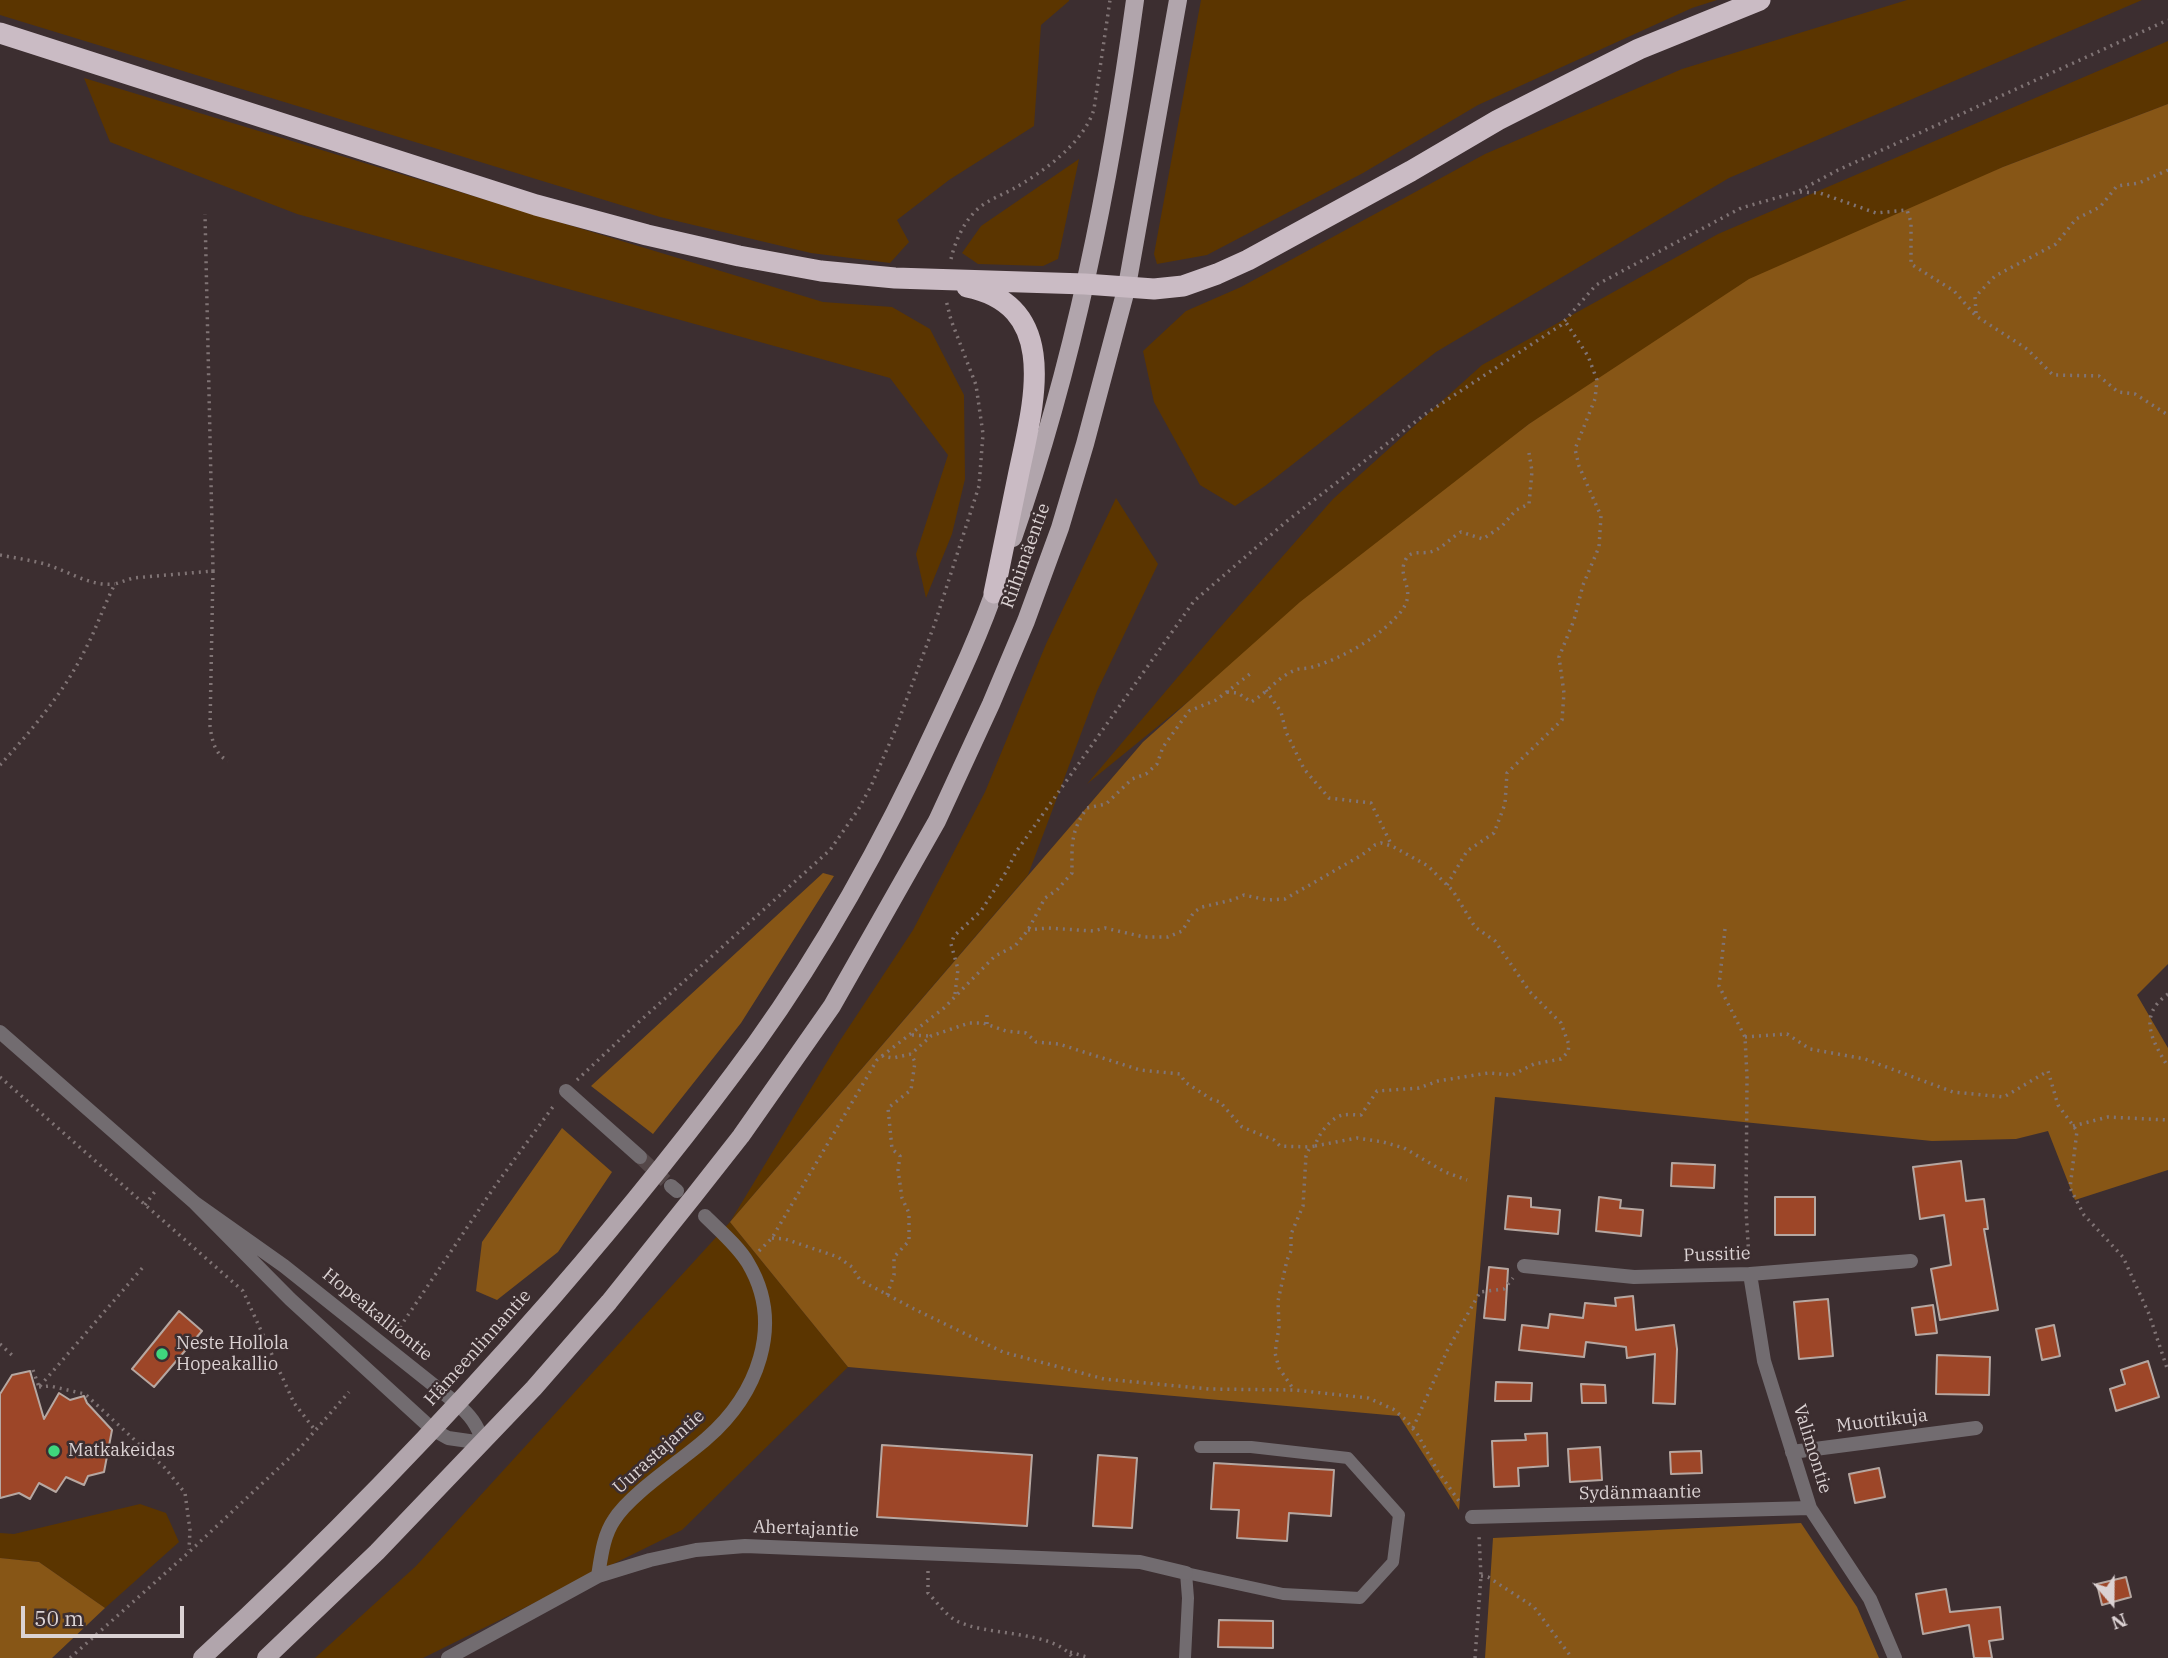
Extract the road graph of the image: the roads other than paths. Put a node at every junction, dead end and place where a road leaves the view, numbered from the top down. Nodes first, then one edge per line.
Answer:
1 (1135, 0) edge
2 (1178, 0) edge
3 (1760, 0) edge
4 (0, 33) edge
5 (927, 280) junction
6 (1085, 284) junction
7 (1127, 286) junction
8 (994, 593) junction
9 (0, 1032) edge
10 (757, 1042) joint
11 (566, 1090) road end
12 (640, 1157) tunnel mouth
13 (195, 1203) junction
14 (705, 1216) dead end
15 (1911, 1261) dead end
16 (1524, 1266) road end
17 (1750, 1274) junction
18 (456, 1403) junction
19 (1976, 1428) dead end
20 (432, 1429) junction
21 (483, 1443) junction
22 (1200, 1447) dead end
23 (1792, 1452) junction
24 (1810, 1508) junction
25 (1472, 1517) road end
26 (1186, 1573) junction
27 (598, 1576) junction
28 (202, 1658) edge
29 (266, 1658) edge
30 (448, 1658) edge
31 (1185, 1658) edge
32 (1895, 1658) edge

1 - 6 main road, Riihimäentie
2 - 7 main road, Riihimäentie
3 - 7 highway
4 - 5 highway
5 - 6 highway
5 - 8 highway
6 - 7 highway
6 - 8 main road, Riihimäentie
7 - 21 main road, Riihimäentie
8 - 10 main road, Riihimäentie
9 - 13 street, Hopeakalliontie
10 - 18 main road, Hämeenlinnantie
11 - 12 street
13 - 18 street, Hopeakalliontie
13 - 20 street, Hopeakalliontie
14 - 27 street, Uurastajantie
15 - 17 street, Pussitie
16 - 17 street, Pussitie
17 - 23 street, Valimontie
18 - 20 main road, Hämeenlinnantie
18 - 21 street, Hopeakalliontie
19 - 23 street, Muottikuja
20 - 21 street, Hopeakalliontie
20 - 28 main road, Hämeenlinnantie
21 - 29 main road
22 - 26 lane
23 - 24 street, Valimontie
24 - 25 street, Sydänmaantie
24 - 32 street, Valimontie
26 - 27 street, Ahertajantie
26 - 31 lane
27 - 30 street, Ahertajantie

